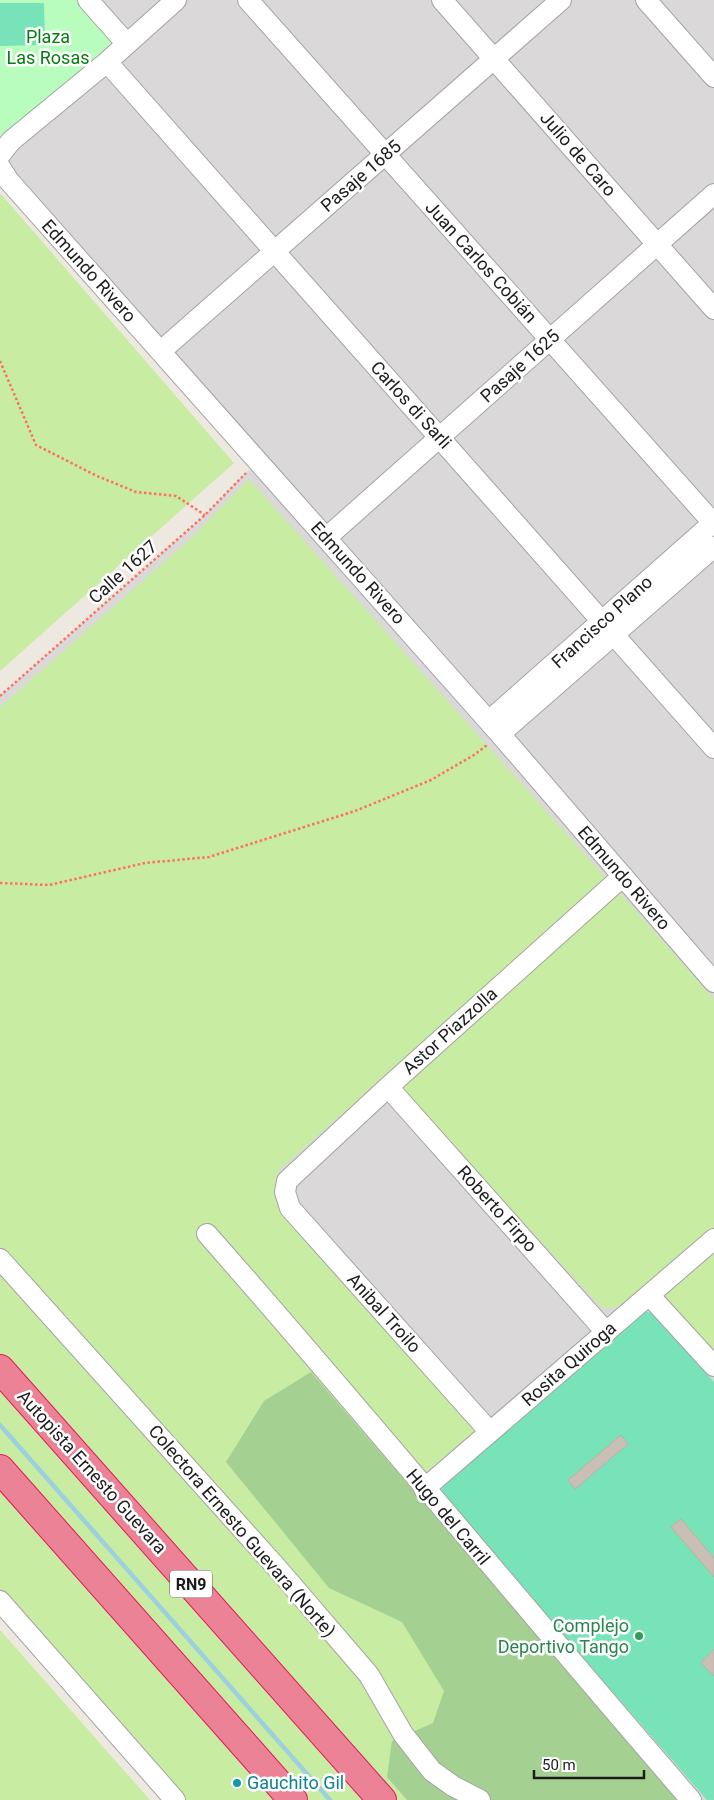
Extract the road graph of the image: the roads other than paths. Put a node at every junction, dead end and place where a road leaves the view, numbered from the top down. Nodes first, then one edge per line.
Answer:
1 (88, 0) edge
2 (176, 0) edge
3 (248, 0) edge
4 (442, 0) edge
5 (561, 0) edge
6 (646, 0) edge
7 (127, 44) junction
8 (494, 59) junction
9 (107, 62) junction
10 (714, 77) edge
11 (0, 155) edge
12 (385, 155) junction
13 (0, 166) edge
14 (714, 194) edge
15 (657, 244) junction
16 (275, 251) junction
17 (714, 308) edge
18 (550, 340) junction
19 (161, 351) junction
20 (440, 437) junction
21 (714, 523) edge
22 (326, 538) junction
23 (714, 547) edge
24 (608, 628) junction
25 (494, 728) junction
26 (714, 748) edge
27 (623, 876) junction
28 (713, 977) edge
29 (388, 1087) junction
30 (285, 1192) joint
31 (207, 1234) dead end
32 (714, 1239) edge
33 (0, 1259) edge
34 (649, 1295) junction
35 (606, 1332) junction
36 (714, 1366) edge
37 (0, 1369) edge
38 (490, 1432) junction
39 (0, 1469) edge
40 (424, 1489) junction
41 (0, 1601) edge
42 (175, 1800) edge
43 (293, 1800) edge
44 (382, 1800) edge
45 (480, 1800) edge
46 (690, 1800) edge

1 - 7 street
2 - 7 street
3 - 12 street, Juan Carlos Cobián
4 - 8 street, Julio de Caro
5 - 8 street, Pasaje 1685
6 - 10 street
7 - 9 street
8 - 12 street, Pasaje 1685
8 - 15 street, Julio de Caro
9 - 11 street
9 - 16 street, Carlos di Sarli
12 - 16 street, Pasaje 1685
12 - 18 street, Juan Carlos Cobián
13 - 19 street, Edmundo Rivero
14 - 15 street, Pasaje 1625
15 - 17 street, Julio de Caro
15 - 18 street, Pasaje 1625
16 - 19 street, Pasaje 1685
16 - 20 street, Carlos di Sarli
18 - 20 street, Pasaje 1625
18 - 21 street, Juan Carlos Cobián
19 - 22 street, Edmundo Rivero
20 - 22 street, Pasaje 1625
20 - 24 street, Carlos di Sarli
21 - 24 street, Francisco Plano
22 - 25 street, Edmundo Rivero
23 - 24 street, Francisco Plano
24 - 25 street, Francisco Plano
24 - 26 street, Carlos di Sarli
25 - 27 street, Edmundo Rivero
27 - 28 street, Edmundo Rivero
27 - 29 street, Astor Piazzolla
29 - 30 street, Astor Piazzolla
29 - 35 street, Roberto Firpo
30 - 38 street, Anibal Troilo
31 - 40 street, Hugo del Carril
32 - 34 street, Rosita Quiroga
33 - 45 street, Colectora Ernesto Guevara (Norte)
34 - 35 street, Rosita Quiroga
34 - 36 street
35 - 38 street, Rosita Quiroga
37 - 44 highway, Autopista Ernesto Guevara / RN9
38 - 40 street, Rosita Quiroga
39 - 43 highway
40 - 46 street, Hugo del Carril
41 - 42 street

